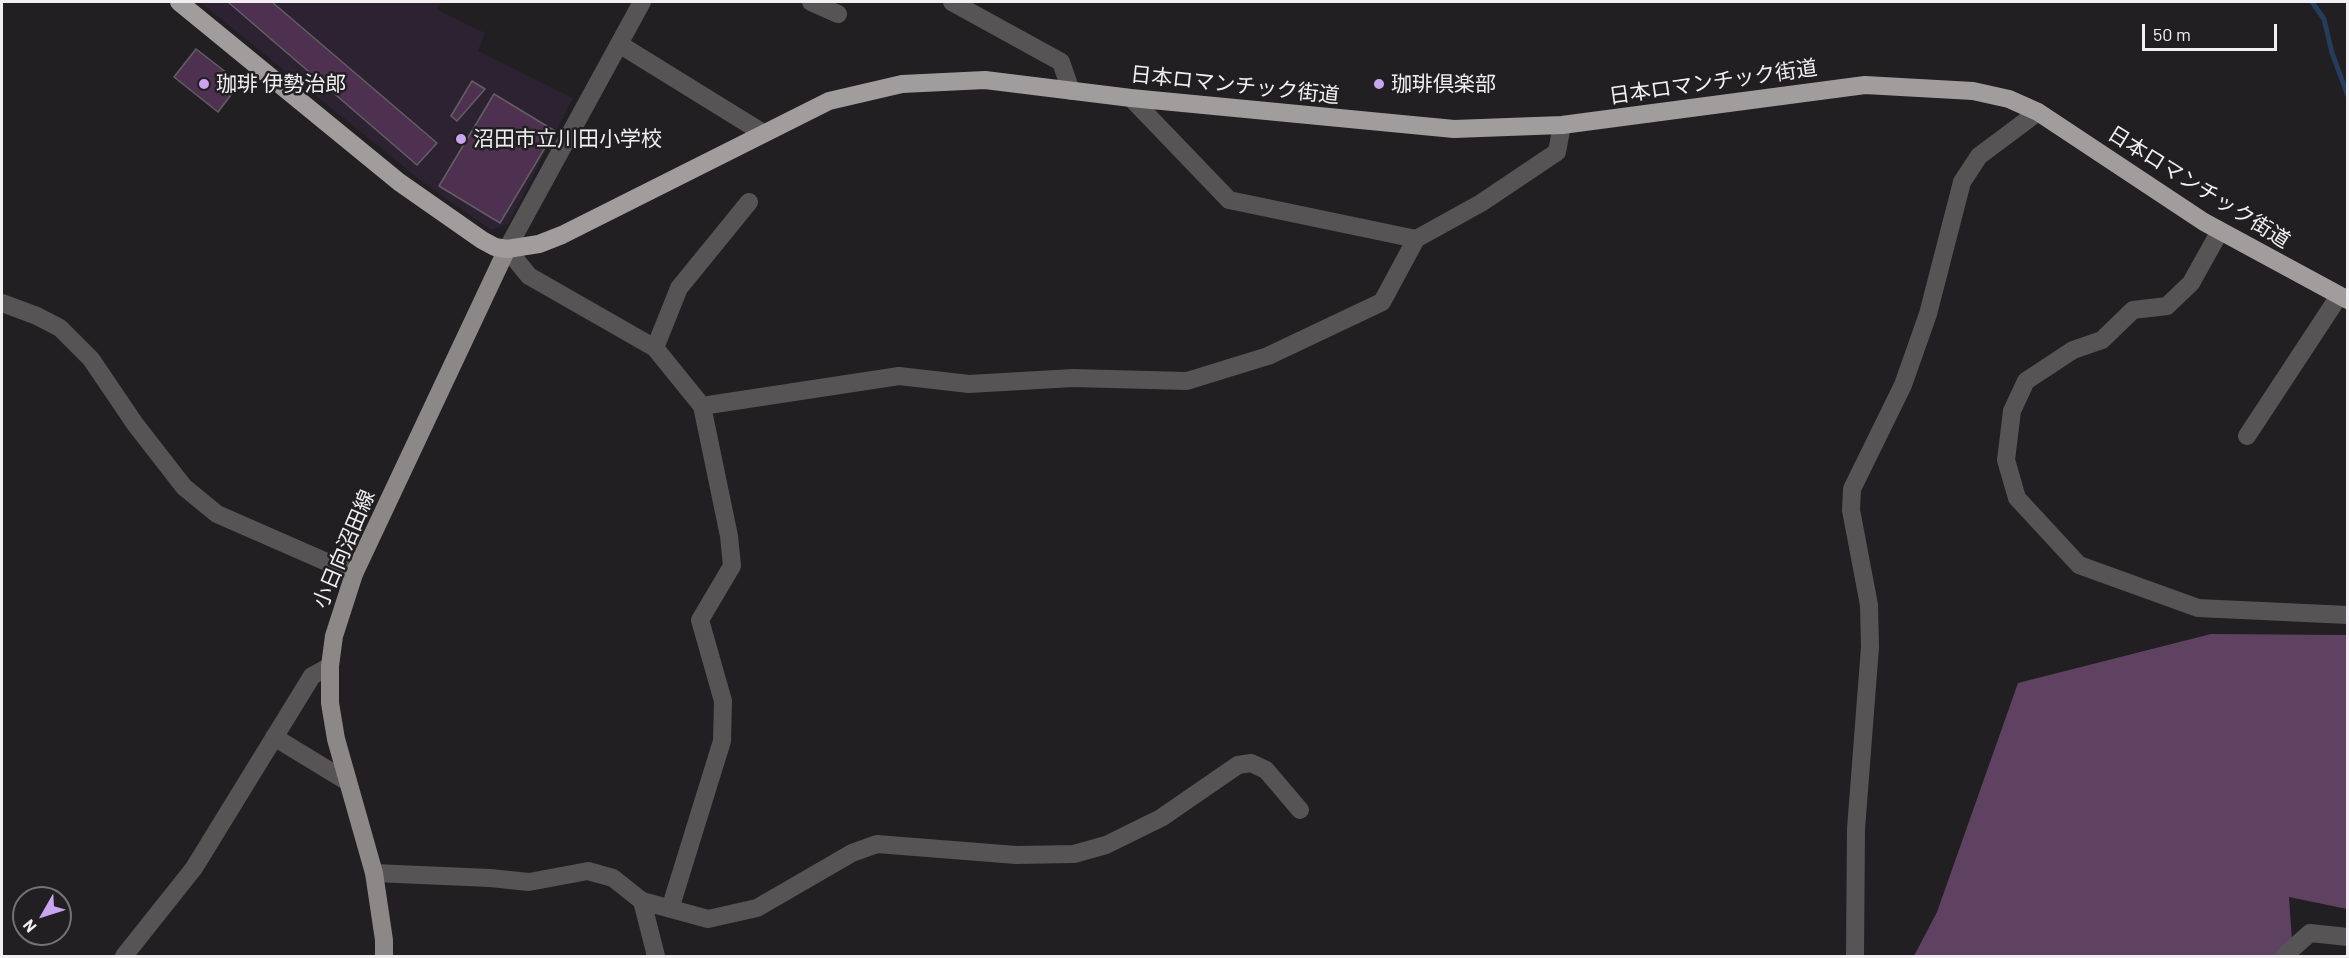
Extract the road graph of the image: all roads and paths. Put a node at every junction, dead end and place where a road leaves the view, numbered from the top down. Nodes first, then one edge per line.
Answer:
1 (179, 2) edge
2 (642, 2) edge
3 (811, 2) edge
4 (952, 2) edge
5 (838, 14) dead end
6 (619, 44) junction
7 (1071, 91) junction
8 (1131, 98) junction
9 (2038, 112) junction
10 (1562, 124) junction
11 (763, 134) junction
12 (749, 202) dead end
13 (2220, 231) junction
14 (1416, 239) junction
15 (507, 249) junction
16 (2343, 298) edge
17 (2, 303) edge
18 (655, 348) junction
19 (702, 406) junction
20 (2247, 436) dead end
21 (354, 574) junction
22 (2348, 615) edge
23 (330, 666) junction
24 (274, 737) junction
25 (348, 782) junction
26 (1300, 810) dead end
27 (374, 873) junction
28 (642, 901) junction
29 (670, 909) junction
30 (2348, 937) edge
31 (124, 957) edge
32 (384, 957) edge
33 (656, 957) edge
34 (1856, 957) edge
35 (2284, 957) edge

1 - 15 highway
2 - 6 street
3 - 5 street
4 - 7 street
6 - 11 street
6 - 15 street
7 - 8 highway, 日本ロマンチック街道
7 - 11 highway, 日本ロマンチック街道
8 - 10 highway, 日本ロマンチック街道
8 - 14 street
9 - 10 highway, 日本ロマンチック街道
9 - 13 highway, 日本ロマンチック街道
9 - 34 street
10 - 14 street
11 - 15 highway, 日本ロマンチック街道
12 - 18 street
13 - 16 highway, 日本ロマンチック街道
13 - 22 street
14 - 19 street
15 - 18 street
15 - 21 main road, 小日向沼田線
16 - 20 street
17 - 21 street
18 - 19 street
19 - 29 street
21 - 23 main road, 小日向沼田線
23 - 24 street
23 - 25 main road, 小日向沼田線
24 - 25 street
24 - 31 street
25 - 27 main road, 小日向沼田線
26 - 29 street
27 - 28 street
27 - 32 main road, 小日向沼田線
28 - 29 street
28 - 33 street
30 - 35 street

